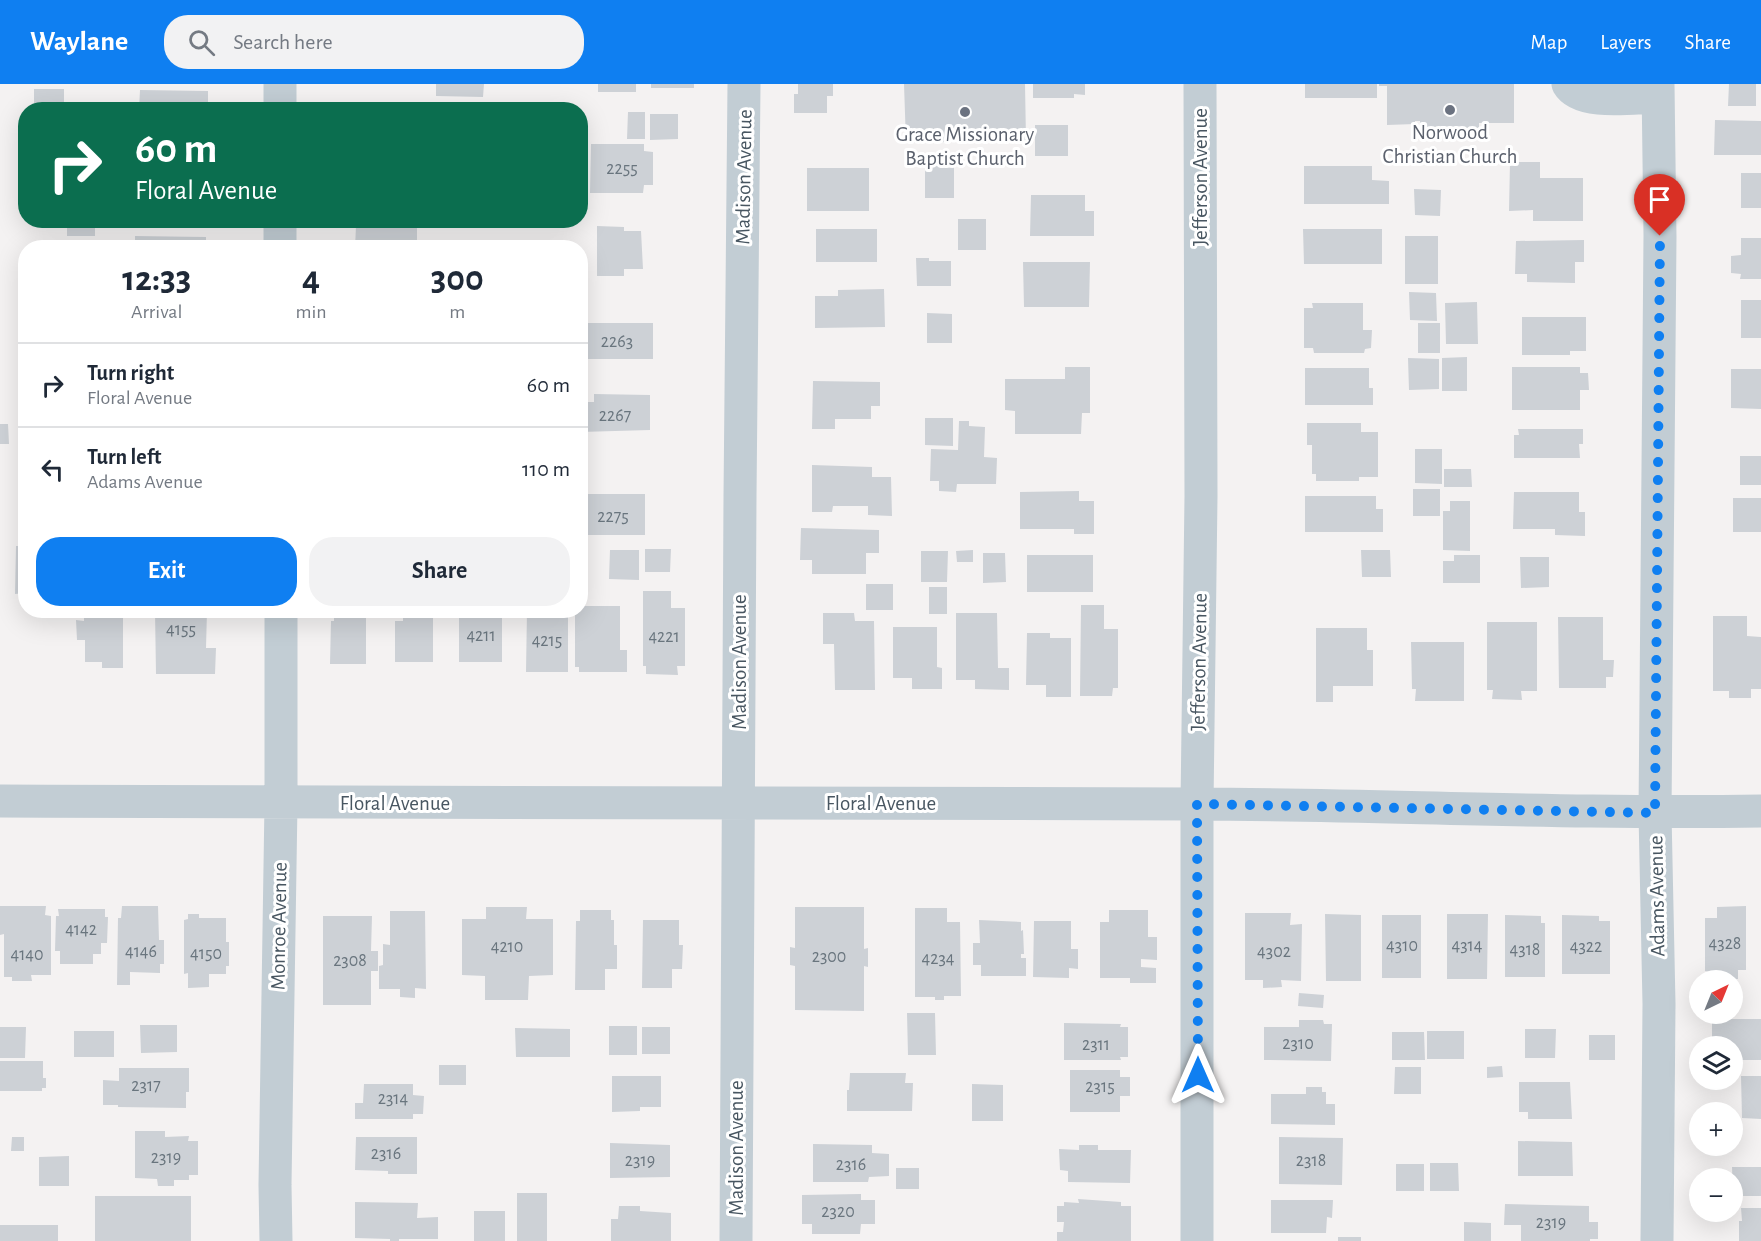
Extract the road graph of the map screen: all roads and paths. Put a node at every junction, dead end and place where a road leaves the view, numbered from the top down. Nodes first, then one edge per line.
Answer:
1 (280, 84) edge
2 (744, 84) edge
3 (1200, 84) edge
4 (1568, 84) edge
5 (1658, 90) edge
6 (280, 102) edge
7 (281, 618) edge
8 (0, 801) edge
9 (281, 803) junction
10 (738, 803) junction
11 (1197, 804) junction
12 (1761, 811) edge
13 (1655, 813) junction
14 (276, 1241) edge
15 (736, 1241) edge
16 (1197, 1241) edge
17 (1657, 1241) edge

1 - 6 street
2 - 10 street, Madison Avenue
3 - 11 street, Jefferson Avenue
4 - 5 street
5 - 13 street, Adams Avenue
7 - 9 street, Monroe Avenue
8 - 9 street, Floral Avenue
9 - 10 street, Floral Avenue
9 - 14 street, Monroe Avenue
10 - 11 street, Floral Avenue
10 - 15 street, Madison Avenue
11 - 13 street, Floral Avenue
11 - 16 street, Jefferson Avenue
12 - 13 street, Floral Avenue
13 - 17 street, Adams Avenue

